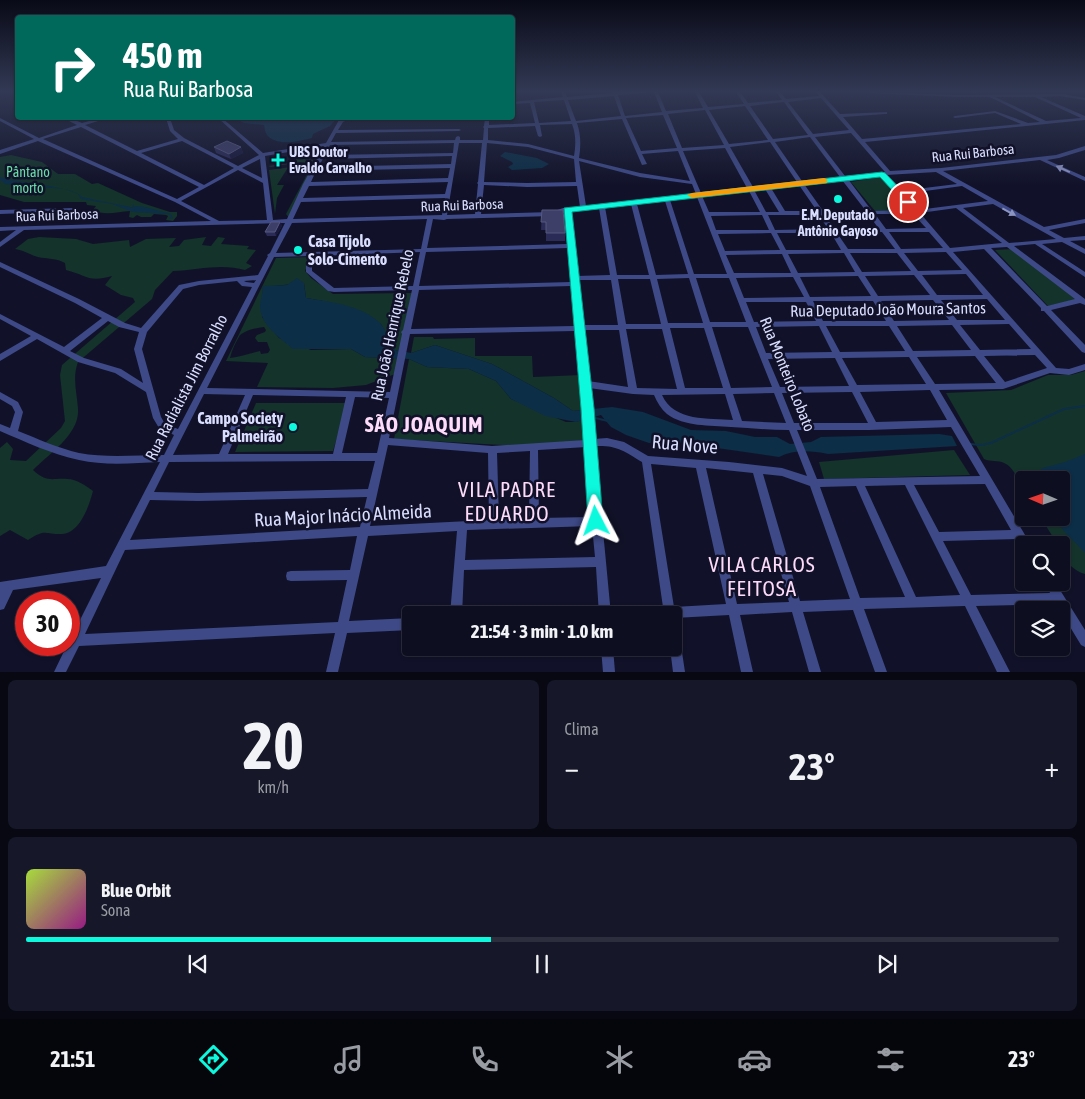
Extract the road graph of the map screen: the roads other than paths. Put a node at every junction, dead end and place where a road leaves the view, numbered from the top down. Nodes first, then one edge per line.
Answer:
1 (7, 123) edge
2 (77, 123) edge
3 (85, 123) edge
4 (170, 123) edge
5 (226, 123) edge
6 (341, 123) edge
7 (460, 123) edge
8 (486, 123) edge
9 (558, 123) edge
10 (575, 123) edge
11 (626, 123) edge
12 (669, 123) edge
13 (714, 123) edge
14 (759, 123) edge
15 (801, 123) edge
16 (845, 123) edge
17 (1039, 123) edge
18 (1027, 124) joint
19 (80, 125) junction
20 (537, 125) junction
21 (485, 127) junction
22 (459, 130) junction
23 (852, 131) junction
24 (335, 132) junction
25 (540, 136) dead end
26 (810, 136) junction
27 (38, 138) junction
28 (182, 139) junction
29 (457, 140) junction
30 (483, 140) junction
31 (771, 141) junction
32 (860, 141) junction
33 (327, 144) junction
34 (727, 146) junction
35 (1084, 148) edge
36 (680, 151) junction
37 (0, 152) edge
38 (137, 153) junction
39 (639, 153) junction
40 (455, 154) junction
41 (262, 155) junction
42 (321, 157) junction
43 (576, 158) junction
44 (1040, 159) junction
45 (644, 164) dead end
46 (453, 166) junction
47 (238, 168) junction
48 (314, 169) junction
49 (922, 170) junction
50 (936, 170) junction
51 (890, 173) junction
52 (882, 174) junction
53 (845, 178) junction
54 (1085, 179) edge
55 (450, 180) junction
56 (265, 182) junction
57 (480, 183) junction
58 (694, 183) junction
59 (306, 184) junction
60 (580, 184) junction
61 (801, 184) junction
62 (961, 185) junction
63 (204, 187) junction
64 (767, 187) junction
65 (751, 189) junction
66 (899, 192) junction
67 (699, 194) junction
68 (447, 196) junction
69 (667, 199) junction
70 (298, 200) junction
71 (177, 201) junction
72 (992, 202) junction
73 (634, 203) junction
74 (602, 206) junction
75 (958, 207) junction
76 (583, 208) junction
77 (75, 210) dead end
78 (567, 210) junction
79 (0, 212) edge
80 (871, 212) junction
81 (916, 212) junction
82 (763, 213) junction
83 (783, 213) junction
84 (821, 213) junction
85 (707, 214) junction
86 (478, 216) junction
87 (430, 218) junction
88 (444, 218) junction
89 (1085, 221) edge
90 (270, 222) junction
91 (289, 222) junction
92 (219, 223) junction
93 (0, 229) edge
94 (22, 229) junction
95 (1042, 229) junction
96 (932, 230) junction
97 (832, 231) junction
98 (885, 231) junction
99 (714, 232) junction
100 (772, 232) junction
101 (1085, 238) edge
102 (1064, 240) junction
103 (1037, 243) junction
104 (0, 245) edge
105 (571, 246) junction
106 (1011, 246) junction
107 (987, 248) junction
108 (949, 250) junction
109 (423, 251) junction
110 (900, 251) junction
111 (783, 252) junction
112 (845, 252) junction
113 (1085, 252) edge
114 (723, 253) junction
115 (314, 254) junction
116 (270, 255) junction
117 (0, 264) edge
118 (968, 272) junction
119 (859, 273) junction
120 (917, 273) junction
121 (795, 274) junction
122 (1085, 275) edge
123 (260, 276) junction
124 (731, 276) junction
125 (615, 277) junction
126 (653, 277) junction
127 (691, 277) junction
128 (238, 279) junction
129 (575, 281) junction
130 (255, 285) junction
131 (415, 289) junction
132 (874, 297) junction
133 (935, 297) junction
134 (989, 297) junction
135 (807, 298) junction
136 (741, 300) junction
137 (1083, 302) edge
138 (1044, 309) junction
139 (0, 316) edge
140 (110, 318) junction
141 (954, 322) junction
142 (1010, 322) junction
143 (891, 323) junction
144 (750, 324) junction
145 (820, 324) junction
146 (707, 325) junction
147 (666, 326) junction
148 (624, 328) junction
149 (579, 329) junction
150 (143, 331) junction
151 (406, 332) junction
152 (36, 336) junction
153 (1085, 350) edge
154 (1035, 352) junction
155 (66, 353) junction
156 (977, 353) junction
157 (911, 354) junction
158 (763, 356) junction
159 (837, 356) junction
160 (0, 358) edge
161 (1085, 367) edge
162 (1053, 370) junction
163 (585, 384) junction
164 (1003, 386) junction
165 (933, 388) junction
166 (854, 389) junction
167 (148, 390) junction
168 (202, 390) junction
169 (776, 390) junction
170 (633, 391) junction
171 (730, 391) junction
172 (657, 392) junction
173 (682, 392) junction
174 (250, 393) junction
175 (393, 394) junction
176 (0, 395) edge
177 (351, 395) junction
178 (953, 423) junction
179 (739, 424) junction
180 (791, 426) junction
181 (874, 426) junction
182 (0, 427) edge
183 (13, 433) junction
184 (179, 433) junction
185 (384, 441) junction
186 (590, 443) junction
187 (534, 448) junction
188 (492, 450) junction
189 (167, 457) junction
190 (380, 457) junction
191 (222, 458) junction
192 (336, 458) junction
193 (646, 460) junction
194 (700, 464) junction
195 (757, 470) junction
196 (986, 480) junction
197 (908, 482) junction
198 (814, 483) junction
199 (859, 483) junction
200 (372, 493) junction
201 (148, 496) junction
202 (596, 521) junction
203 (534, 522) junction
204 (494, 524) junction
205 (462, 526) junction
206 (363, 531) junction
207 (1020, 534) joint
208 (935, 537) junction
209 (122, 545) junction
210 (600, 562) junction
211 (460, 565) junction
212 (110, 571) junction
213 (352, 574) junction
214 (291, 576) dead end
215 (5, 587) edge
216 (1055, 591) edge
217 (1059, 598) junction
218 (968, 600) junction
219 (913, 602) junction
220 (856, 604) junction
221 (0, 605) edge
222 (457, 606) edge
223 (604, 606) edge
224 (669, 606) edge
225 (797, 607) junction
226 (733, 610) junction
227 (682, 613) edge
228 (402, 624) edge
229 (341, 627) junction
230 (80, 632) edge
231 (80, 640) edge
232 (1085, 641) edge
233 (68, 656) edge
234 (608, 656) edge
235 (677, 656) edge
236 (60, 672) edge
237 (332, 672) edge
238 (609, 672) edge
239 (679, 672) edge
240 (747, 672) edge
241 (815, 672) edge
242 (881, 672) edge
243 (1004, 672) edge

1 - 27 street
2 - 19 street
3 - 19 street
4 - 28 street
5 - 41 street
6 - 24 street, Rua Radialista Jim Borralho
7 - 22 street
8 - 21 street
9 - 20 street
10 - 43 street
11 - 39 street
12 - 36 street, Rua Monteiro Lobato
13 - 34 street
14 - 31 street
15 - 26 street
16 - 23 street
17 - 18 street
18 - 32 street
19 - 27 street
19 - 38 street
20 - 21 street
20 - 25 street
21 - 30 street
22 - 24 street
22 - 29 street
23 - 26 street
23 - 32 street
24 - 33 street, Rua Radialista Jim Borralho
26 - 31 street
26 - 53 street
27 - 37 street
27 - 71 street
28 - 38 street
28 - 47 street
29 - 30 street
29 - 33 street
29 - 40 street
30 - 43 street
30 - 57 street
31 - 34 street
31 - 61 street
32 - 51 street
33 - 41 street
33 - 42 street, Rua Radialista Jim Borralho
34 - 36 street
34 - 65 street
35 - 44 street, Rua Rui Barbosa
35 - 49 street, Rua Rui Barbosa
36 - 39 street
36 - 58 street, Rua Monteiro Lobato
38 - 63 street
39 - 45 street
40 - 42 street
40 - 46 street
41 - 47 street
41 - 56 street
42 - 48 street, Rua Radialista Jim Borralho
43 - 58 street
43 - 60 street
44 - 50 street, Rua Rui Barbosa
54 -> 44 street
46 - 48 street
46 - 55 street
47 - 56 street
47 - 63 street
48 - 59 street, Rua Radialista Jim Borralho
49 - 50 street, Rua Rui Barbosa
49 - 51 street, Rua Rui Barbosa
50 - 62 street
51 - 52 street, Rua Rui Barbosa
52 - 53 street, Rua Rui Barbosa
52 - 66 street
53 - 61 street, Rua Rui Barbosa
53 - 80 street
55 - 59 street
55 - 68 street
56 - 90 street
57 - 60 street
57 - 86 street
58 - 67 street, Rua Monteiro Lobato
59 - 70 street, Rua Radialista Jim Borralho
60 - 76 street
61 - 64 street, Rua Rui Barbosa
61 - 84 street
62 - 66 street
62 - 72 street
63 - 71 street
64 - 65 street, Rua Rui Barbosa
64 - 83 street
65 - 67 street, Rua Rui Barbosa
65 - 82 street
66 - 81 street
67 - 69 street, Rua Rui Barbosa
67 - 85 street, Rua Monteiro Lobato
68 - 70 street
68 - 88 street
69 - 73 street, Rua Rui Barbosa
69 - 127 street
70 - 91 street, Rua Radialista Jim Borralho
71 - 92 street
72 - 75 street
72 -> 95 street
73 - 74 street, Rua Rui Barbosa
73 - 126 street
74 - 76 street, Rua Rui Barbosa
74 - 125 street
75 - 81 street
75 - 106 street
76 - 78 street, Rua Rui Barbosa
77 - 79 street
78 - 86 street, Rua Rui Barbosa
78 - 105 street
80 - 81 street
80 - 84 street
80 - 98 street
81 - 96 street
82 - 83 street
82 - 85 street
82 - 100 street
83 - 84 street
84 - 97 street
85 - 99 street, Rua Monteiro Lobato
86 - 88 street, Rua Rui Barbosa
87 - 88 street, Rua Rui Barbosa
87 - 91 street, Rua Rui Barbosa
87 - 109 street, Rua João Henrique Rebelo
89 - 95 street
90 - 91 street, Rua Rui Barbosa
90 - 92 street, Rua Rui Barbosa
91 - 116 street, Rua Radialista Jim Borralho
92 - 94 street, Rua Rui Barbosa
93 - 94 street, Rua Rui Barbosa
94 - 104 street
95 - 102 street
96 - 98 street
96 - 108 street
97 - 98 street
97 - 100 street
97 - 112 street
98 - 110 street
99 - 100 street
99 - 114 street, Rua Monteiro Lobato
100 - 111 street
101 - 102 street
102 - 103 street
102 - 113 street
103 - 106 street
103 - 122 street
105 - 109 street
105 - 129 street
106 - 107 street
106 - 137 street
107 - 108 street
107 - 138 street
108 - 110 street
108 - 118 street
109 - 115 street
109 - 131 street, Rua João Henrique Rebelo
110 - 112 street
110 - 120 street
111 - 112 street
111 - 114 street
111 - 121 street
112 - 119 street
114 - 124 street, Rua Monteiro Lobato
115 - 116 street
115 - 131 street
116 - 123 street, Rua Radialista Jim Borralho
117 - 140 street
118 - 120 street
118 - 134 street
119 - 120 street
119 - 121 street
119 - 132 street
120 - 133 street
121 - 124 street
121 - 135 street
123 - 128 street
123 - 130 street, Rua Radialista Jim Borralho
124 - 127 street
124 - 136 street, Rua Monteiro Lobato
125 - 126 street
125 - 129 street
125 - 148 street
126 - 127 street
126 - 147 street
127 - 146 street
128 - 130 street
128 - 150 street
129 - 131 street
129 - 149 street
130 - 168 street, Rua Radialista Jim Borralho
131 - 151 street, Rua João Henrique Rebelo
132 - 133 street
132 - 135 street
132 - 143 street
133 - 134 street
133 - 141 street
134 - 142 street
135 - 136 street
135 - 145 street
136 - 144 street, Rua Monteiro Lobato
137 - 138 street
138 - 153 street
139 - 152 street
140 - 150 street
140 - 155 street
141 - 142 street, Rua Deputado João Moura Santos
141 - 143 street, Rua Deputado João Moura Santos
141 - 156 street
142 - 154 street
143 - 145 street, Rua Deputado João Moura Santos
143 - 157 street
144 - 145 street, Rua Deputado João Moura Santos
144 - 146 street, Rua Deputado João Moura Santos
144 - 158 street, Rua Monteiro Lobato
145 - 159 street
146 - 147 street, Rua Deputado João Moura Santos
146 - 171 street
147 - 148 street, Rua Deputado João Moura Santos
147 - 173 street
148 - 149 street, Rua Deputado João Moura Santos
148 - 170 street
149 - 151 street, Rua Deputado João Moura Santos
149 - 163 street
150 - 167 street
151 - 175 street, Rua João Henrique Rebelo
152 - 155 street
152 - 160 street
154 - 156 street
154 - 162 street
155 - 167 street
156 - 157 street
156 - 164 street
157 - 159 street
157 - 165 street
158 - 159 street
158 - 169 street, Rua Monteiro Lobato
159 - 166 street
161 - 162 street
162 - 164 street
163 - 170 street
163 - 186 street
164 - 165 street
165 - 166 street
165 - 178 street
166 - 169 street
166 - 181 street
167 - 184 street
168 - 174 street
168 - 184 street, Rua Radialista Jim Borralho
169 - 171 street
169 - 180 street, Rua Monteiro Lobato
170 - 172 street
171 - 173 street
171 - 179 street
172 - 173 street
172 - 179 street
174 - 177 street
174 - 191 street
175 - 177 street
175 - 185 street, Rua João Henrique Rebelo
176 - 183 street
177 - 192 street
178 - 181 street
178 - 196 street
179 - 180 street
180 - 181 street
180 - 198 street, Rua Monteiro Lobato
182 - 183 street
183 - 189 street
184 - 189 street, Rua Radialista Jim Borralho
185 - 188 street, Rua Nove
185 - 190 street, Rua João Henrique Rebelo
186 - 187 street, Rua Nove
186 - 193 street, Rua Nove
186 - 202 street
187 - 188 street, Rua Nove
187 - 203 street
188 - 204 street
189 - 191 street
189 - 201 street, Rua Radialista Jim Borralho
190 - 192 street
190 - 200 street, Rua João Henrique Rebelo
191 - 192 street
193 - 194 street, Rua Nove
193 - 224 street
194 - 195 street, Rua Nove
194 - 226 street
195 - 198 street, Rua Nove
195 - 225 street
196 - 197 street, Rua Nove
196 - 207 street
197 - 199 street, Rua Nove
197 - 208 street
198 - 199 street, Rua Nove
198 - 220 street, Rua Monteiro Lobato
199 - 219 street
200 - 201 street
200 - 206 street, Rua João Henrique Rebelo
201 - 209 street, Rua Radialista Jim Borralho
202 - 203 street, Rua Major Inácio Almeida
202 - 210 street
203 - 204 street, Rua Major Inácio Almeida
204 - 205 street, Rua Major Inácio Almeida
205 - 206 street, Rua Major Inácio Almeida
205 - 211 street
206 - 209 street, Rua Major Inácio Almeida
206 - 213 street, Rua João Henrique Rebelo
207 - 208 street
208 - 218 street
209 - 212 street, Rua Radialista Jim Borralho
210 - 211 street
210 - 223 street
211 - 222 street
212 - 215 street
212 - 230 street, Rua Radialista Jim Borralho
213 - 214 street
213 - 229 street, Rua João Henrique Rebelo
215 - 221 street
216 - 217 street
217 - 218 street
217 - 232 street
218 - 219 street
218 - 243 street
219 - 220 street
220 - 225 street
220 - 242 street, Rua Monteiro Lobato
225 - 226 street
225 - 241 street
226 - 227 street
226 - 240 street
228 - 229 street
229 - 231 street
229 - 237 street, Rua João Henrique Rebelo
233 - 236 street, Rua Radialista Jim Borralho
234 - 238 street
235 - 239 street

